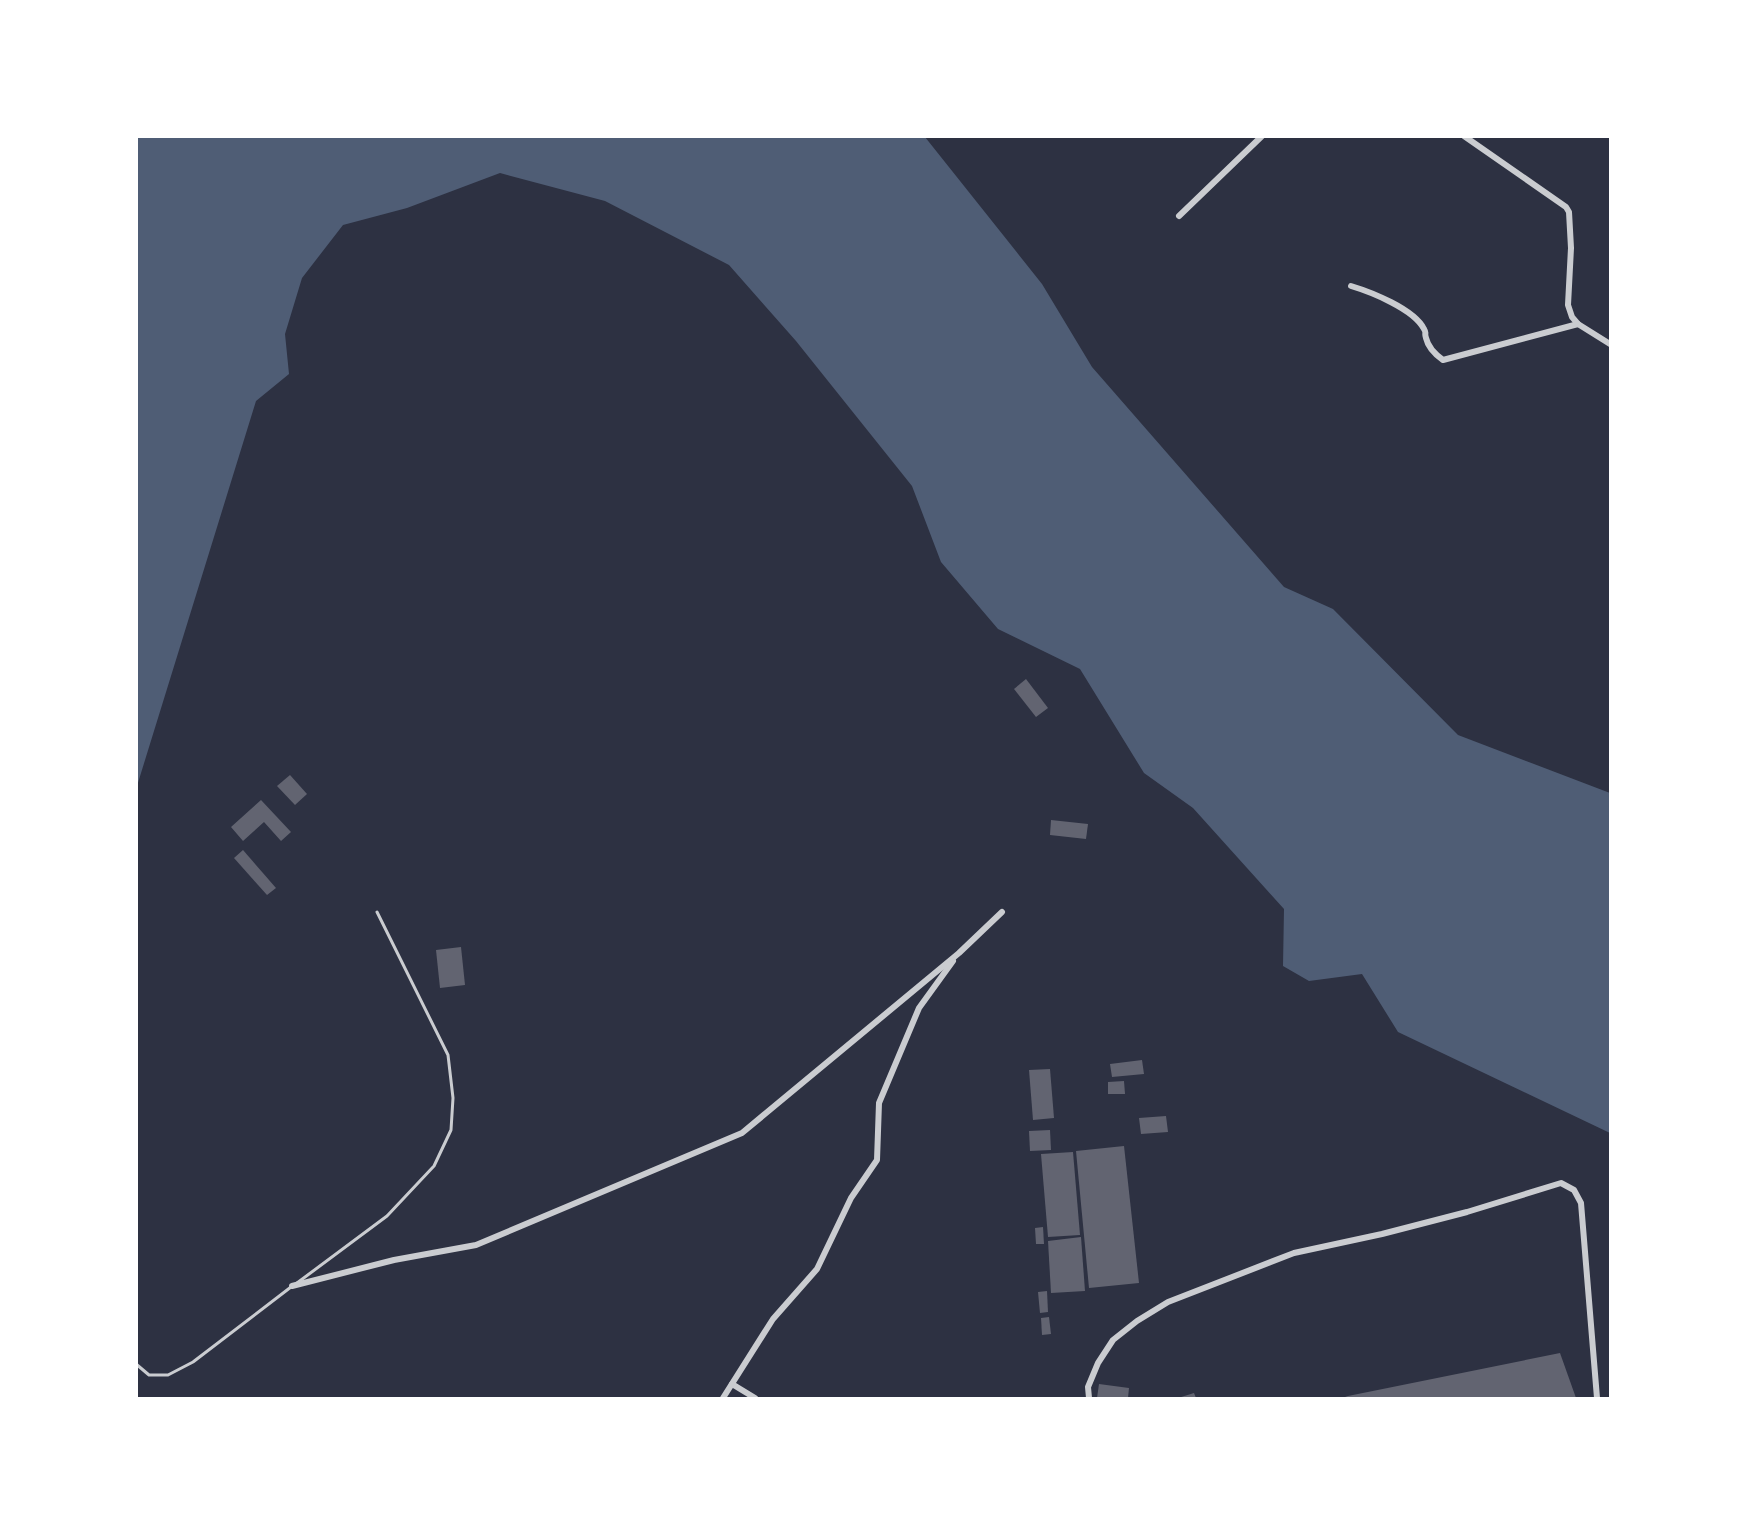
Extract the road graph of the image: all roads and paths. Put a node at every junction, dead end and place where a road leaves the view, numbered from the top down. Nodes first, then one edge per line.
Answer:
1 (1262, 136) edge
2 (1464, 136) edge
3 (1179, 216) dead end
4 (1351, 286) dead end
5 (1578, 324) junction
6 (1611, 344) edge
7 (376, 912) dead end
8 (1002, 912) dead end
9 (959, 953) junction
10 (292, 1286) junction
11 (136, 1364) edge
12 (732, 1384) junction
13 (723, 1398) edge
14 (755, 1398) edge
15 (1089, 1398) edge
16 (1597, 1398) edge

1 - 3 street
2 - 5 street
4 - 5 street
5 - 6 street
7 - 10 lane
8 - 9 street
9 - 10 street
9 - 12 street
10 - 11 lane
12 - 13 street
12 - 14 street
15 - 16 street

